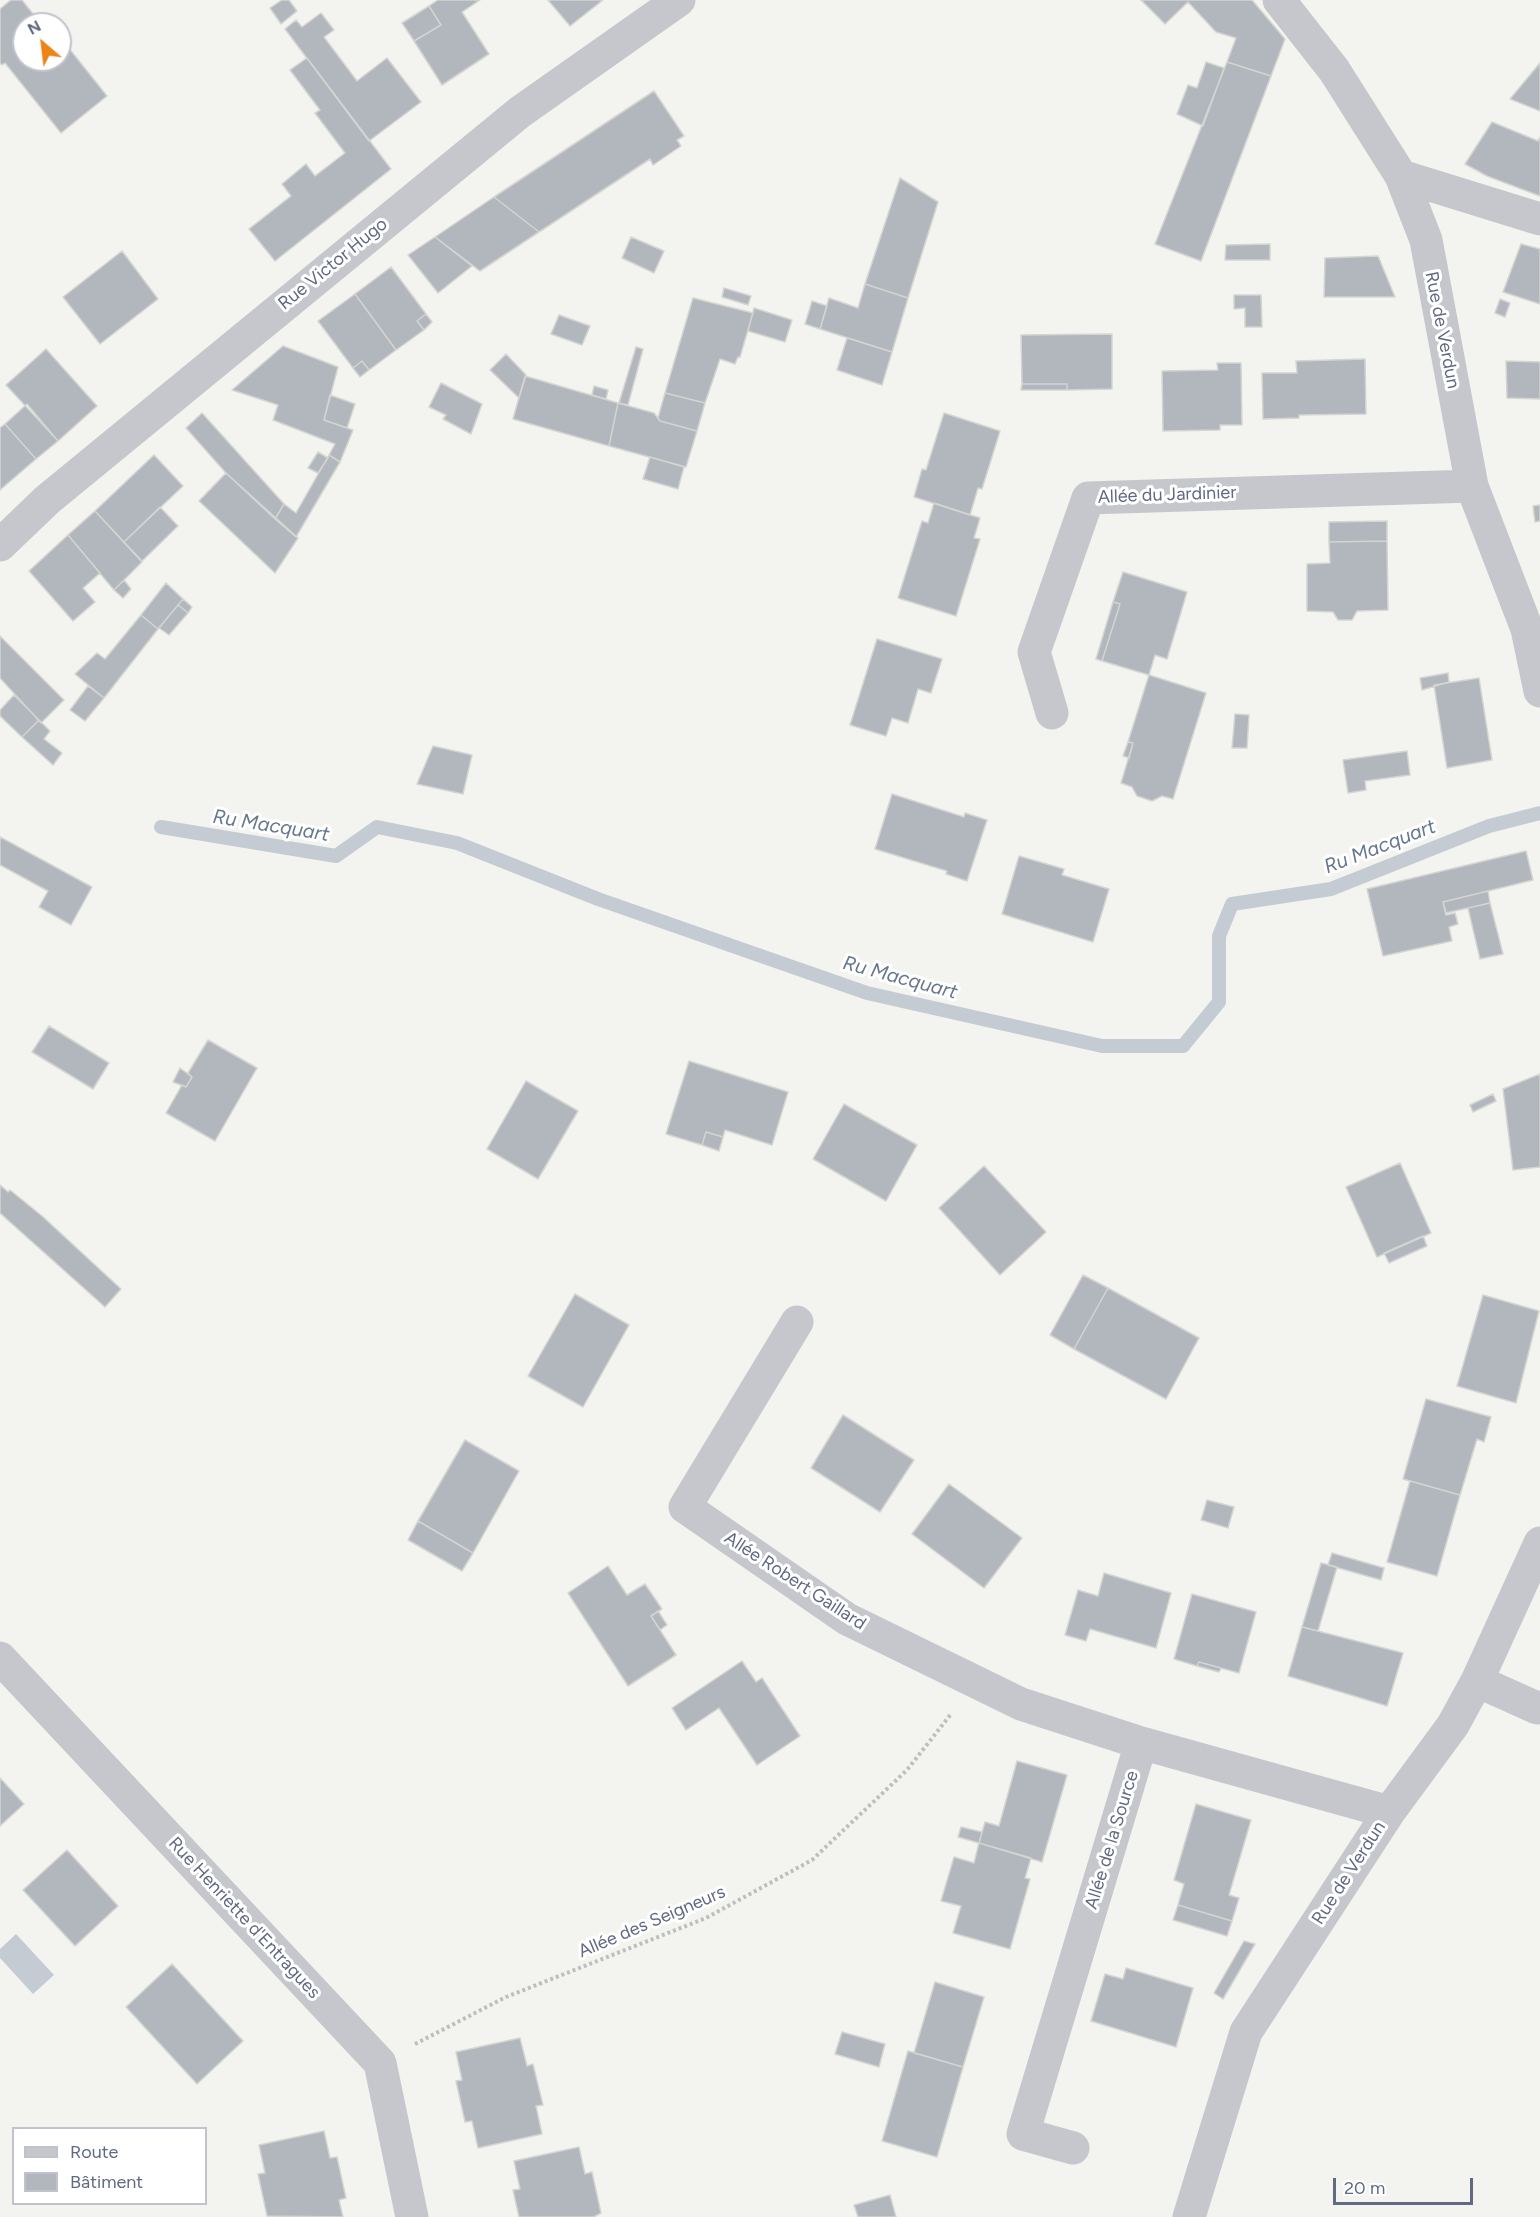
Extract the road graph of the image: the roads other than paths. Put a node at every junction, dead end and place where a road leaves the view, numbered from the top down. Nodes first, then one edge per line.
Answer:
1 (679, 0) edge
2 (1279, 0) edge
3 (1401, 176) junction
4 (1540, 219) edge
5 (1472, 486) junction
6 (0, 545) edge
7 (1540, 691) edge
8 (1052, 712) dead end
9 (796, 1322) dead end
10 (1540, 1543) edge
11 (0, 1658) edge
12 (1477, 1681) junction
13 (1540, 1707) edge
14 (1141, 1743) junction
15 (1389, 1812) junction
16 (1073, 2148) dead end
17 (412, 2217) edge
18 (1189, 2217) edge

1 - 6 street, Rue Victor Hugo
2 - 3 street, Rue de Verdun
3 - 4 street
3 - 5 street, Rue de Verdun
5 - 7 street, Rue de Verdun
5 - 8 street, Allée du Jardinier
9 - 14 street, Allée Robert Gaillard
10 - 12 street, Rue de Verdun
11 - 17 street, Rue Henriette d'Entragues
12 - 13 street
12 - 15 street, Rue de Verdun
14 - 15 street
14 - 16 street, Allée de la Source
15 - 18 street, Rue de Verdun

